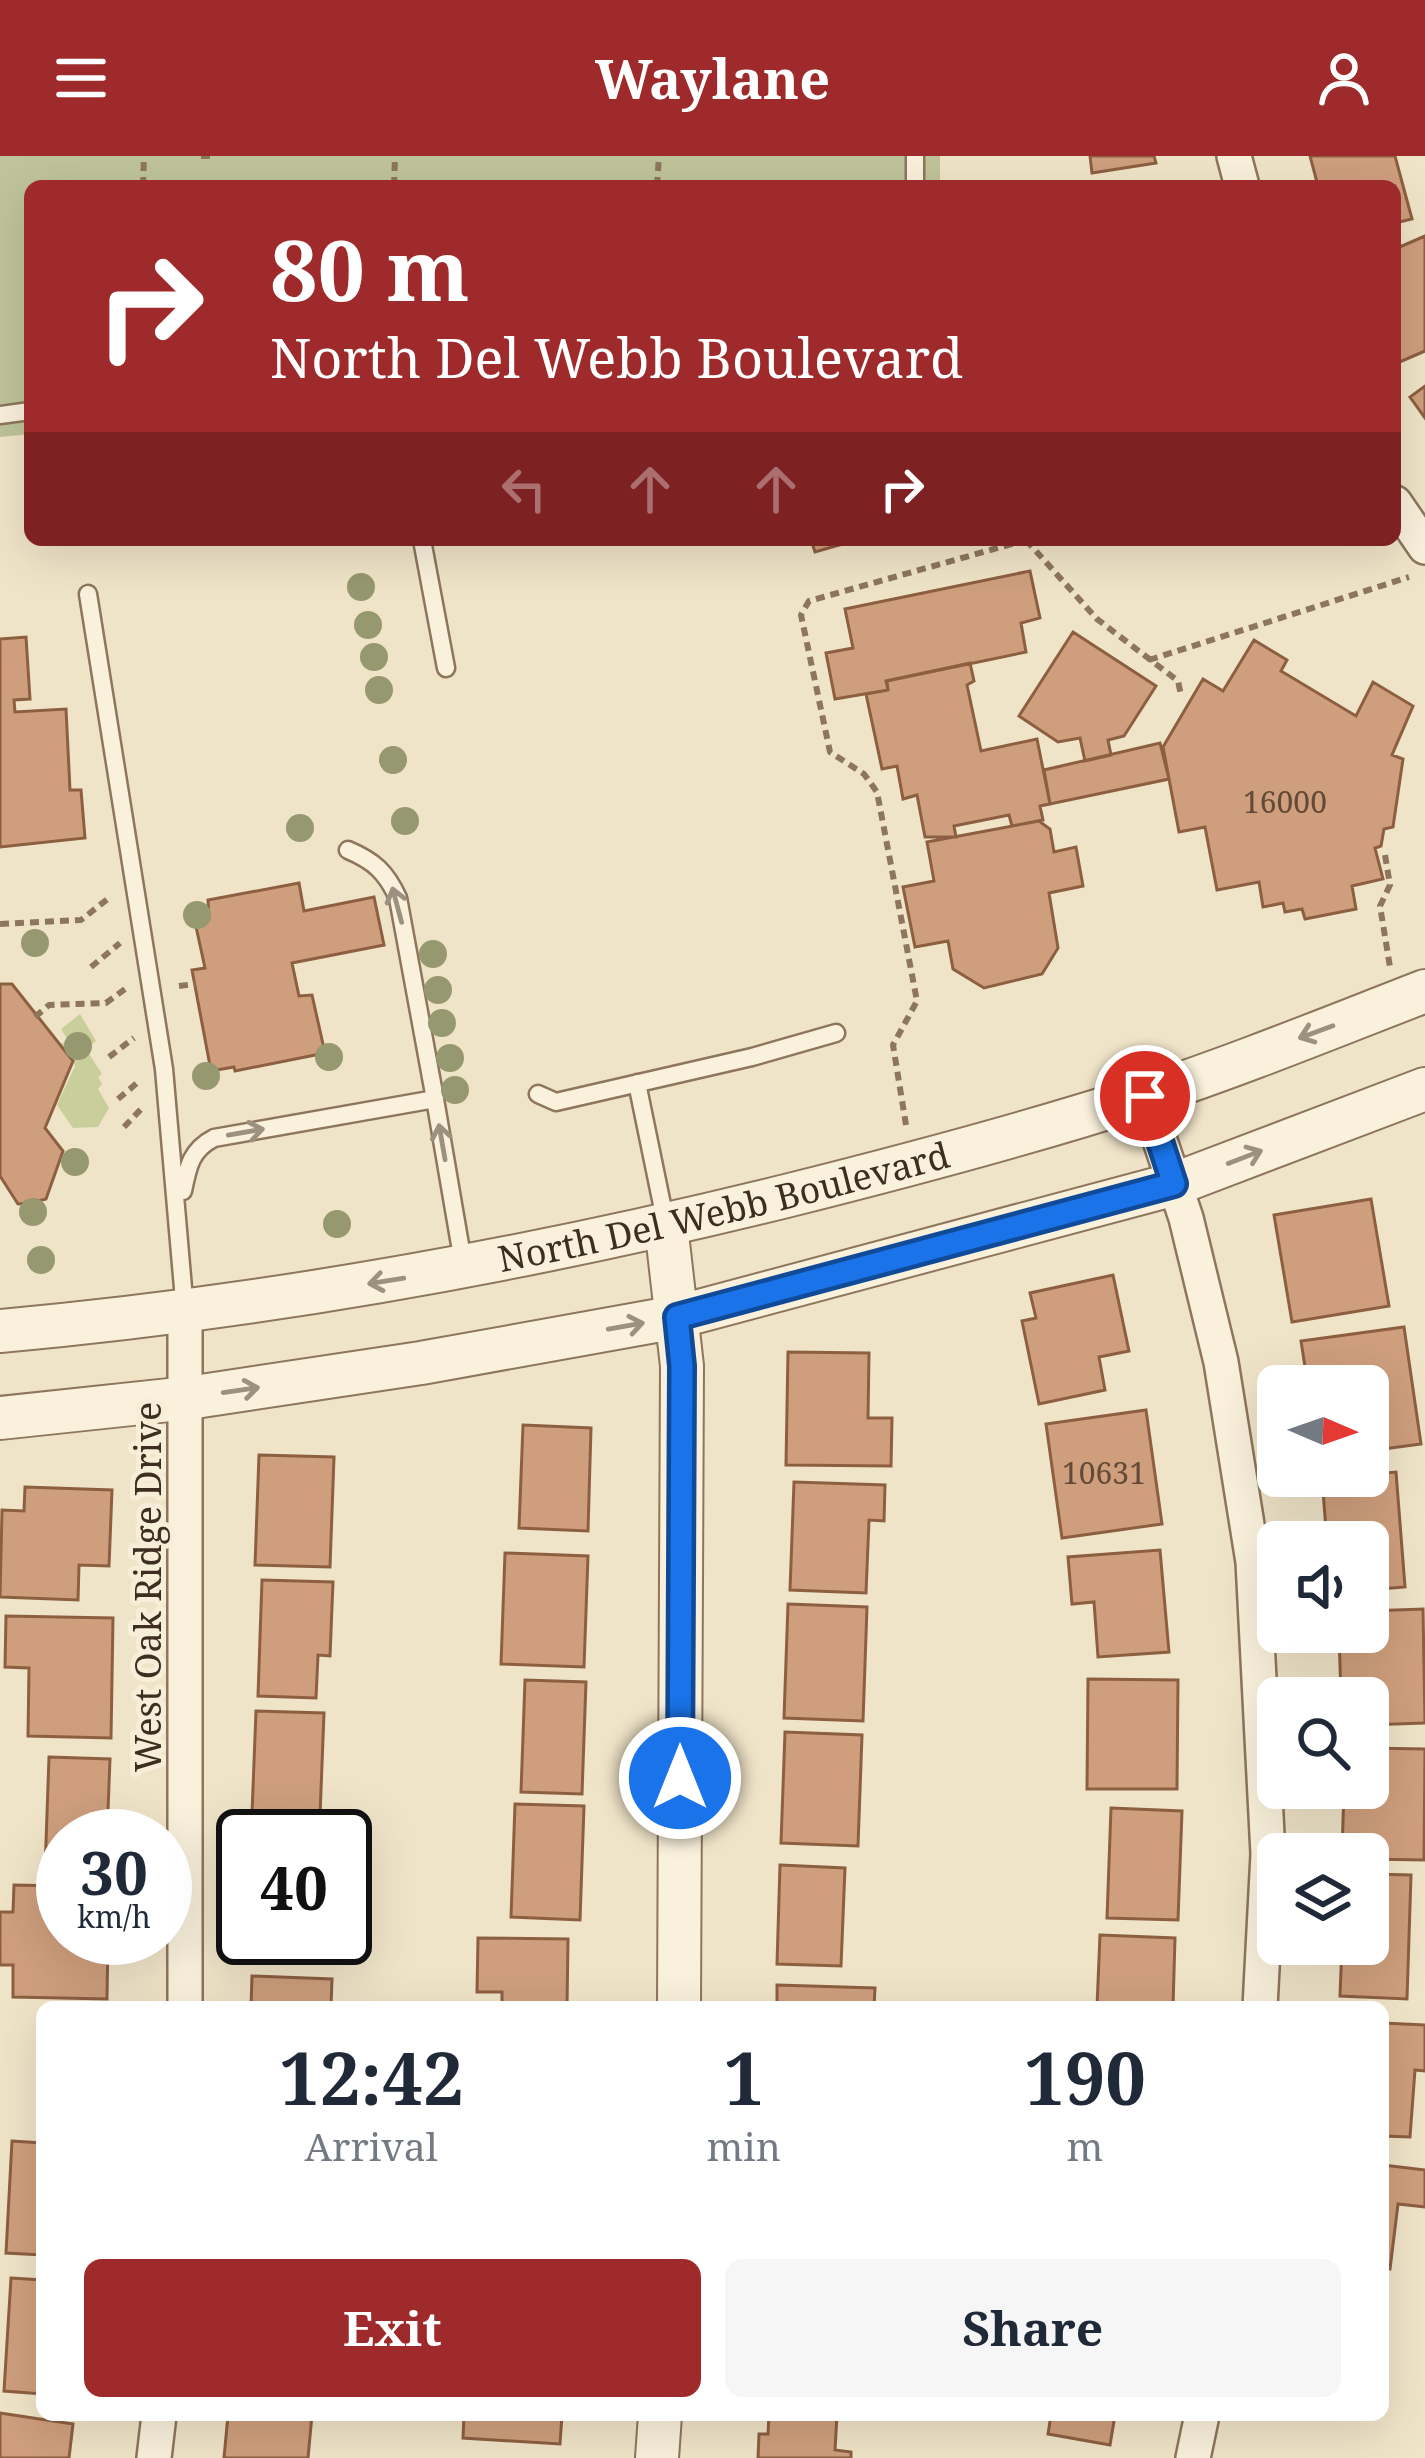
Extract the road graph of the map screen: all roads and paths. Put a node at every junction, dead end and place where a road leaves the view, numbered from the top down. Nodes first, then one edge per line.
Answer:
1 (201, 156) edge
2 (212, 156) edge
3 (1401, 518) edge
4 (423, 546) edge
5 (1005, 546) edge
6 (1031, 546) edge
7 (1419, 561) edge
8 (88, 594) dead end
9 (1149, 660) junction
10 (446, 668) dead end
11 (1180, 695) dead end
12 (348, 850) dead end
13 (1385, 855) dead end
14 (111, 897) dead end
15 (0, 924) edge
16 (127, 937) dead end
17 (91, 967) dead end
18 (1408, 981) edge
19 (106, 1003) dead end
20 (35, 1016) dead end
21 (147, 1029) dead end
22 (836, 1033) dead end
23 (109, 1057) dead end
24 (637, 1083) junction
25 (1425, 1089) edge
26 (538, 1094) dead end
27 (1145, 1096) junction
28 (435, 1099) junction
29 (907, 1130) dead end
30 (1174, 1184) junction
31 (179, 1209) junction
32 (666, 1225) junction
33 (464, 1268) junction
34 (185, 1312) junction
35 (677, 1317) junction
36 (0, 1331) edge
37 (188, 1398) junction
38 (0, 1418) edge
39 (185, 2001) edge
40 (679, 2001) edge
41 (1260, 2001) edge
42 (158, 2421) edge
43 (659, 2421) edge
44 (1201, 2421) edge
45 (154, 2458) edge
46 (656, 2458) edge
47 (1193, 2458) edge

1 - 2 path
3 - 7 street
4 - 10 lane
5 - 29 path
6 - 9 path
7 - 9 path
8 - 31 lane
9 - 11 path
28 -> 12 lane
13 - 18 path
14 - 15 path
16 - 17 path
18 -> 27 street, North Del Webb Boulevard
19 - 20 path
21 - 23 path
22 - 24 lane
24 - 26 lane
24 - 32 lane
30 -> 25 street
27 - 30 street
27 - 32 street, North Del Webb Boulevard
31 -> 28 lane
33 -> 28 lane
30 - 35 street
30 - 41 street
31 - 34 lane
32 - 33 street, North Del Webb Boulevard
32 - 35 street
33 -> 34 street, North Del Webb Boulevard
34 - 36 street, North Del Webb Boulevard
34 - 37 street, West Oak Ridge Drive
37 -> 35 street
35 - 40 street
37 - 38 street
37 - 39 street, West Oak Ridge Drive
42 - 45 street
43 - 46 street
44 - 47 street

